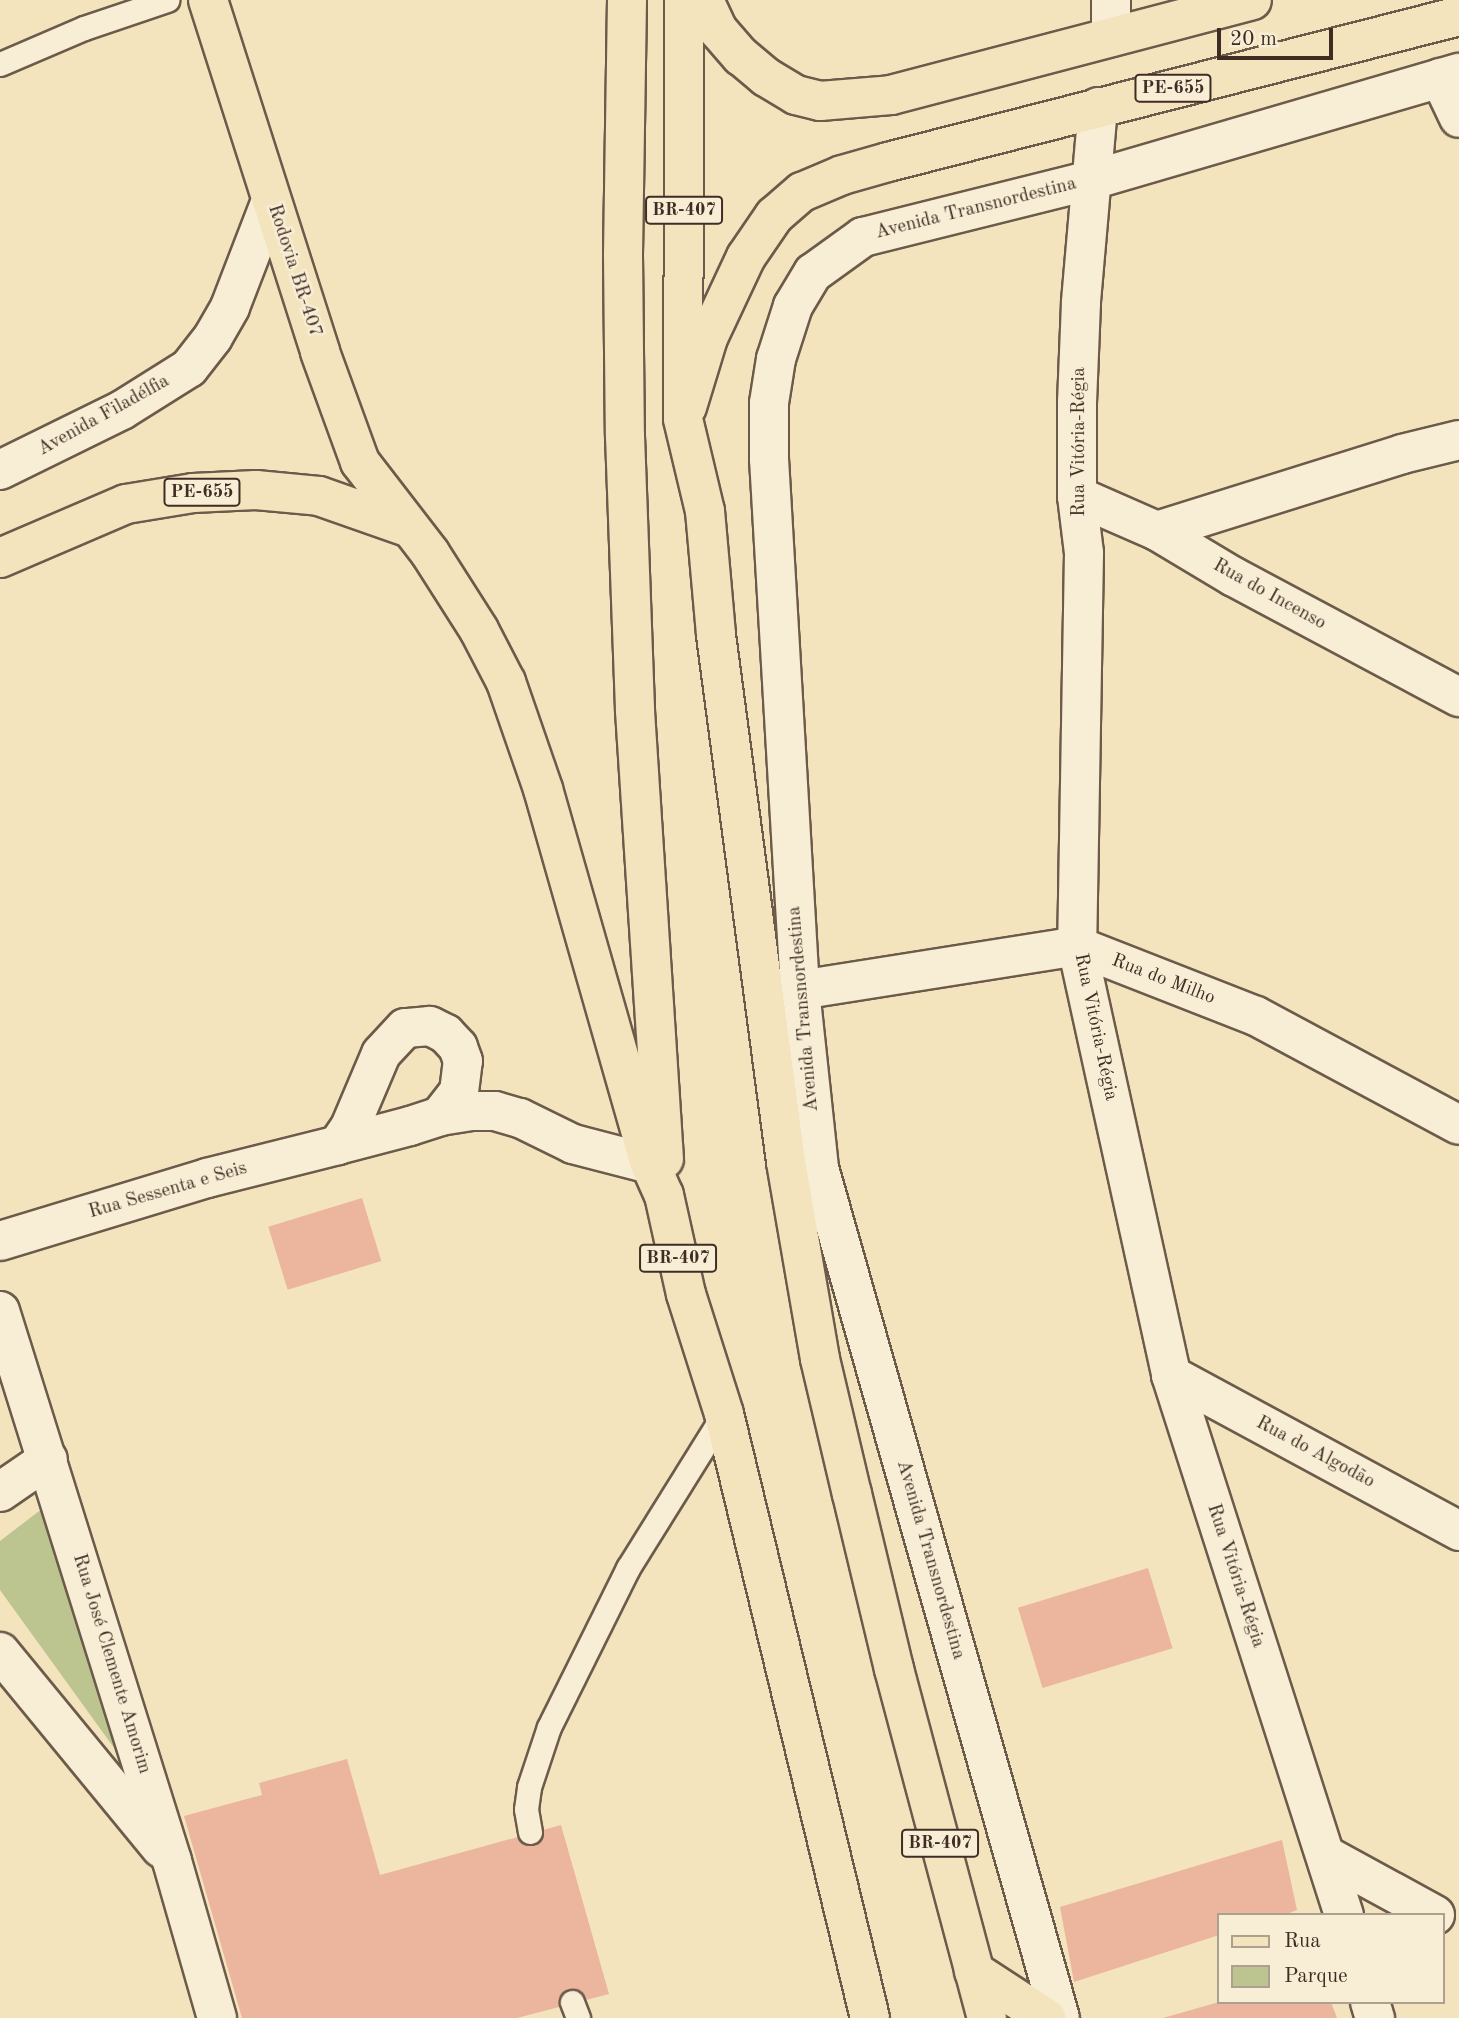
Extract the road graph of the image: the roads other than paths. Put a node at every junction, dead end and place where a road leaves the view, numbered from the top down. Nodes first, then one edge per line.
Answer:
1 (167, 0) edge
2 (208, 0) edge
3 (627, 0) edge
4 (684, 0) edge
5 (704, 0) edge
6 (1252, 0) edge
7 (1459, 16) edge
8 (1111, 18) edge
9 (0, 64) edge
10 (1450, 76) edge
11 (1098, 107) junction
12 (1459, 118) edge
13 (1092, 180) junction
14 (271, 201) junction
15 (683, 419) junction
16 (1459, 440) edge
17 (0, 470) edge
18 (1077, 496) junction
19 (410, 528) junction
20 (1157, 531) junction
21 (0, 558) edge
22 (1459, 698) edge
23 (1077, 946) junction
24 (800, 990) junction
25 (440, 1116) junction
26 (1459, 1125) edge
27 (338, 1145) junction
28 (657, 1180) junction
29 (0, 1241) edge
30 (0, 1311) edge
31 (1171, 1375) junction
32 (724, 1413) junction
33 (48, 1459) junction
34 (0, 1492) edge
35 (1459, 1531) edge
36 (0, 1652) edge
37 (530, 1832) dead end
38 (1327, 1856) junction
39 (172, 1861) junction
40 (1344, 1913) edge
41 (1431, 1913) edge
42 (974, 1971) junction
43 (217, 2018) edge
44 (870, 2018) edge
45 (987, 2018) edge
46 (1046, 2018) edge
47 (1060, 2018) edge

1 - 9 lane
2 - 14 main road, Rodovia BR-407 / BR-407
3 - 28 main road
4 - 15 main road, BR-407
5 - 8 main road
6 - 8 main road
7 - 11 main road, PE-655
10 - 12 street
10 - 13 street, Avenida Transnordestina
11 - 13 street, Rua Vitória-Régia
11 - 15 main road, PE-655
13 - 18 street, Rua Vitória-Régia
13 - 24 street, Avenida Transnordestina
14 - 17 street, Avenida Filadélfia
14 - 19 main road, Rodovia BR-407 / BR-407
15 - 42 main road, BR-407
16 - 20 street
18 - 20 street, Rua do Incenso
18 - 23 street, Rua Vitória-Régia
19 - 21 main road, PE-655
19 - 28 main road, BR-407
20 - 22 street, Rua do Incenso
23 - 24 street
23 - 26 street, Rua do Milho
23 - 31 street, Rua Vitória-Régia
24 - 47 street, Avenida Transnordestina
25 - 27 street, Rua Sessenta e Seis
25 - 27 street
25 - 28 street, Rua Sessenta e Seis
27 - 29 street, Rua Sessenta e Seis
28 - 32 main road, BR-407
30 - 33 street, Rua José Clemente Amorim
31 - 35 street, Rua do Algodão
31 - 38 street, Rua Vitória-Régia
32 - 37 lane
32 - 44 main road, BR-407
33 - 34 street
33 - 39 street, Rua José Clemente Amorim
36 - 39 street
38 - 40 street, Rua Vitória-Régia
38 - 41 street
39 - 43 street, Rua José Clemente Amorim
42 - 45 main road, BR-407
42 - 46 main road

